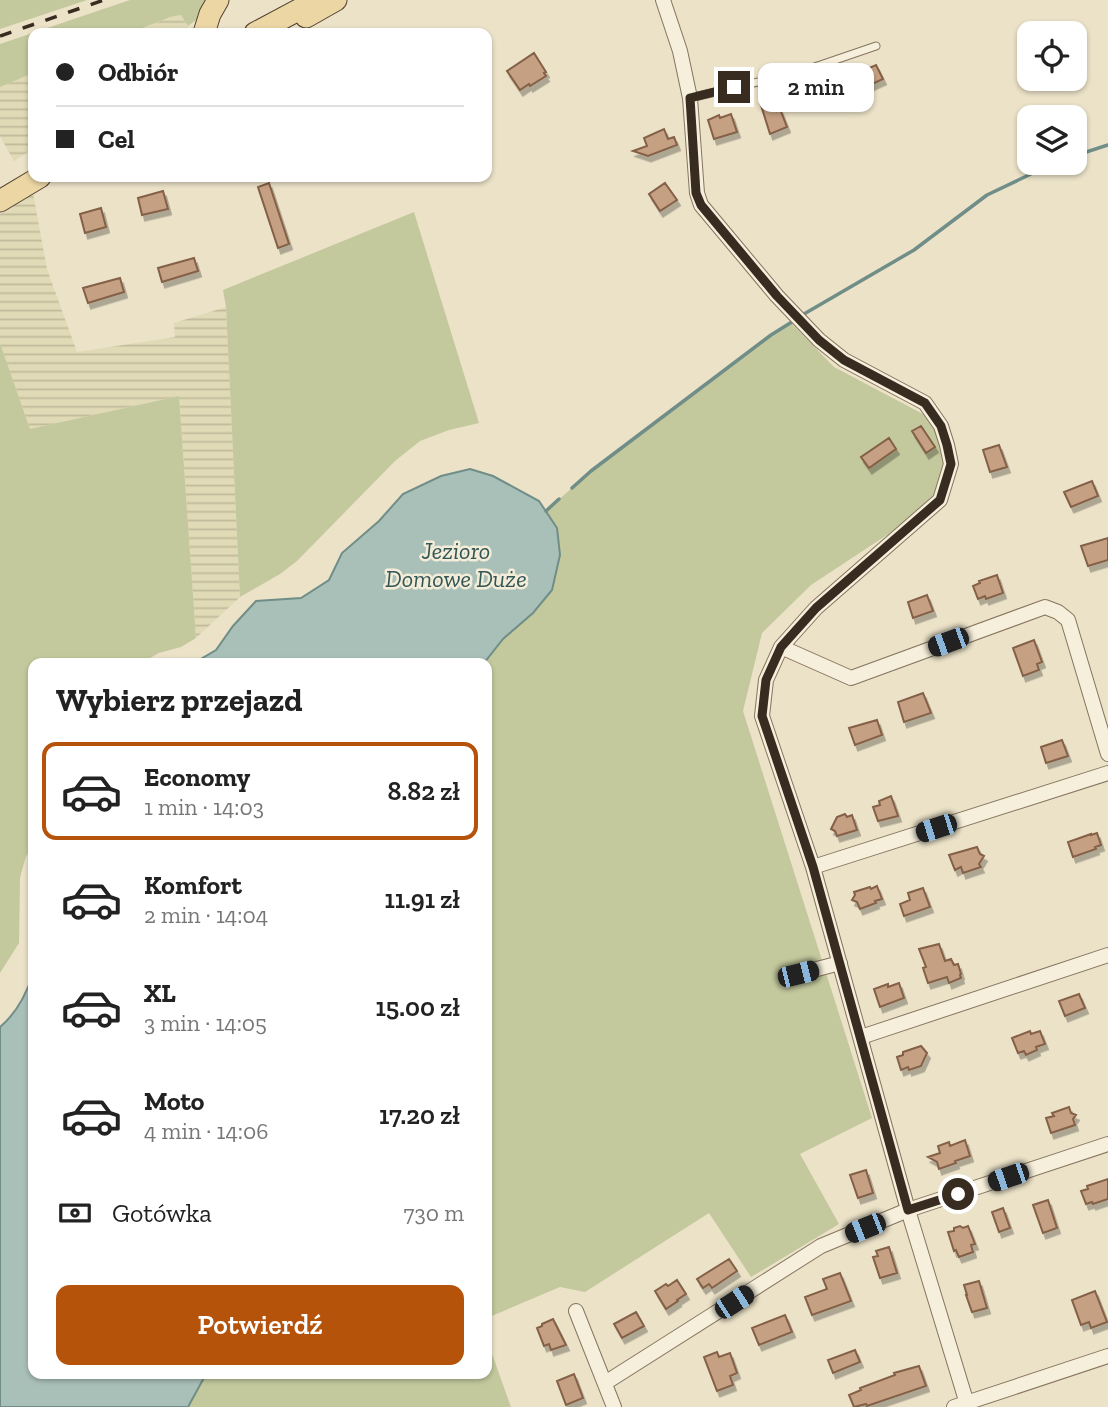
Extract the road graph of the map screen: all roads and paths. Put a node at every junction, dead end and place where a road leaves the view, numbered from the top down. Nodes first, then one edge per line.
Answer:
1 (218, 0) edge
2 (317, 0) edge
3 (336, 0) edge
4 (663, 0) edge
5 (206, 28) edge
6 (264, 28) edge
7 (286, 28) edge
8 (876, 46) dead end
9 (690, 98) junction
10 (28, 171) edge
11 (32, 182) edge
12 (0, 189) edge
13 (0, 201) edge
14 (781, 647) junction
15 (1108, 754) edge
16 (1108, 773) edge
17 (813, 867) junction
18 (1108, 955) edge
19 (840, 963) junction
20 (798, 974) dead end
21 (861, 1037) junction
22 (1108, 1144) edge
23 (908, 1210) junction
24 (576, 1311) dead end
25 (1108, 1356) edge
26 (605, 1383) junction
27 (963, 1405) edge
28 (614, 1407) edge

1 - 5 main road
2 - 6 main road
3 - 7 main road
4 - 9 street
8 - 9 lane
9 - 14 street
10 - 12 main road
11 - 13 main road
14 - 15 street
14 - 17 street
16 - 17 street
17 - 19 street
18 - 21 street
19 - 20 street
19 - 21 street
21 - 23 street
22 - 23 street
23 - 26 street
23 - 27 street
24 - 26 street
25 - 27 street
26 - 28 street

